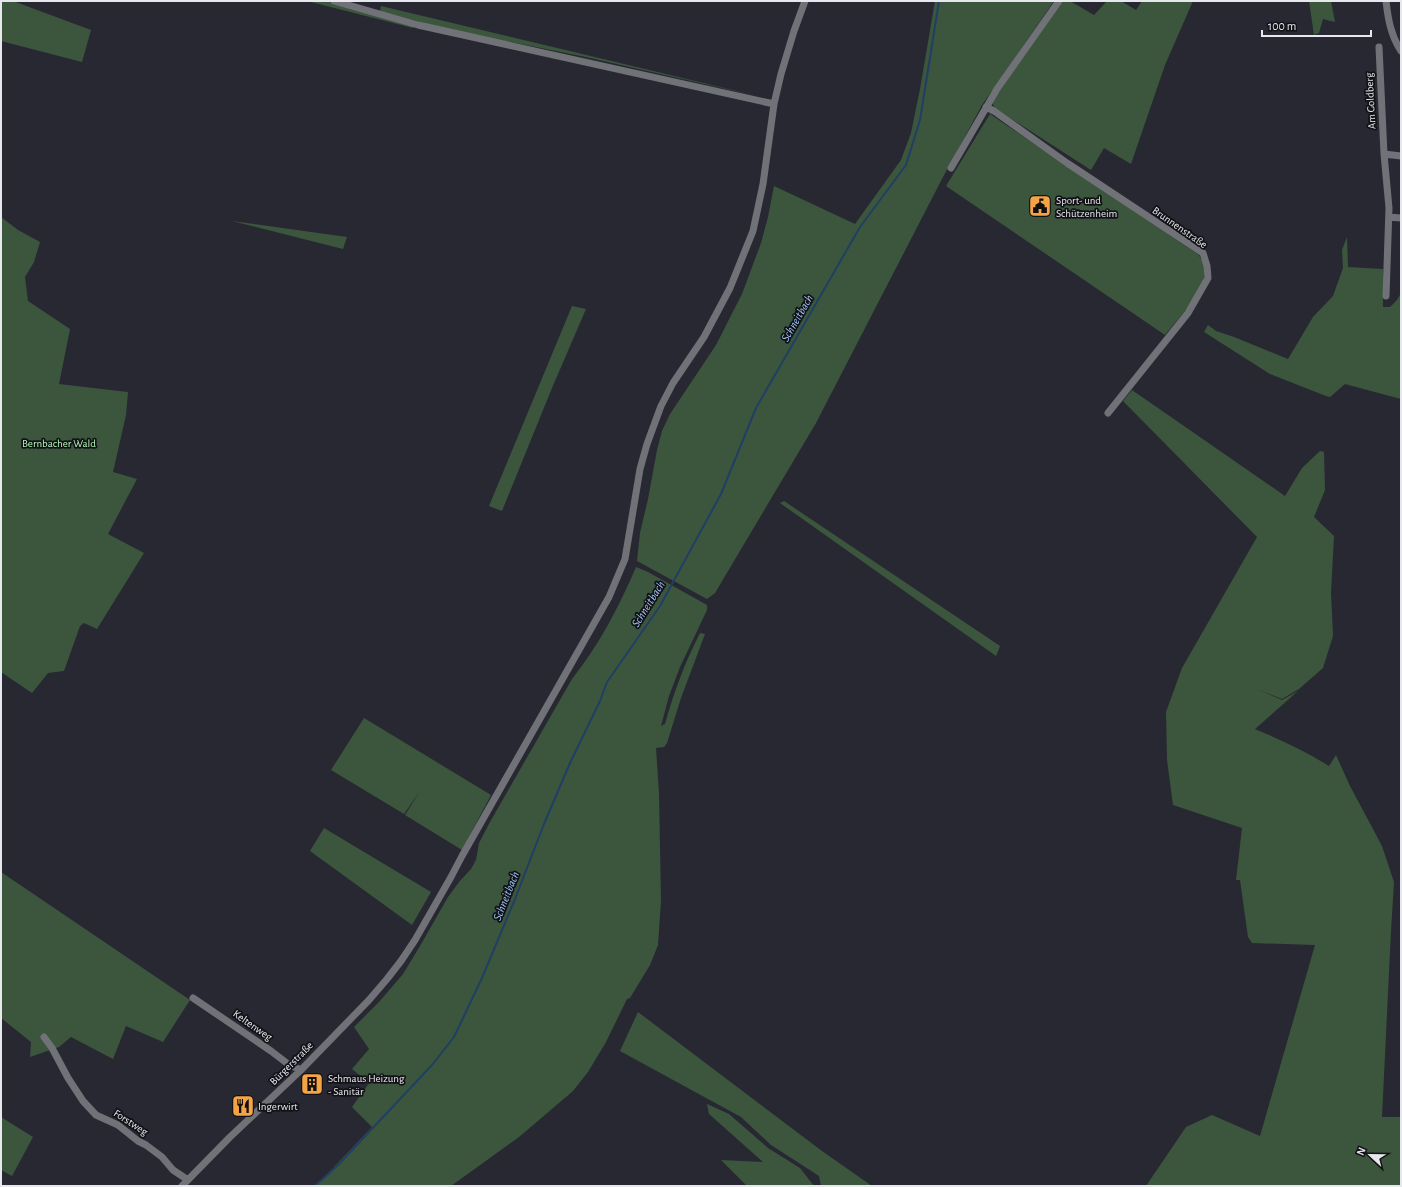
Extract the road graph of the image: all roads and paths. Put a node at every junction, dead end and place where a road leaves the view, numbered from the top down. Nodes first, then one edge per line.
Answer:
1 (334, 1) edge
2 (805, 1) edge
3 (1059, 1) edge
4 (1386, 1) edge
5 (1379, 47) dead end
6 (1401, 51) edge
7 (774, 104) junction
8 (986, 107) junction
9 (1384, 154) junction
10 (1401, 156) edge
11 (951, 168) dead end
12 (1389, 217) junction
13 (1401, 218) edge
14 (1386, 296) dead end
15 (1108, 413) dead end
16 (193, 998) dead end
17 (44, 1037) dead end
18 (301, 1070) junction
19 (188, 1180) junction
20 (182, 1186) edge

1 - 7 street
2 - 7 street, Bürgerstraße
3 - 8 street
4 - 6 street
5 - 9 street, Am Goldberg
7 - 18 street, Bürgerstraße
8 - 11 street
8 - 15 street, Brunnenstraße
9 - 10 street
9 - 12 street, Am Goldberg
12 - 13 street
12 - 14 street, Am Goldberg
16 - 18 street, Keltenweg
17 - 19 street, Forstweg
18 - 19 street, Bürgerstraße
19 - 20 street, Bürgerstraße

